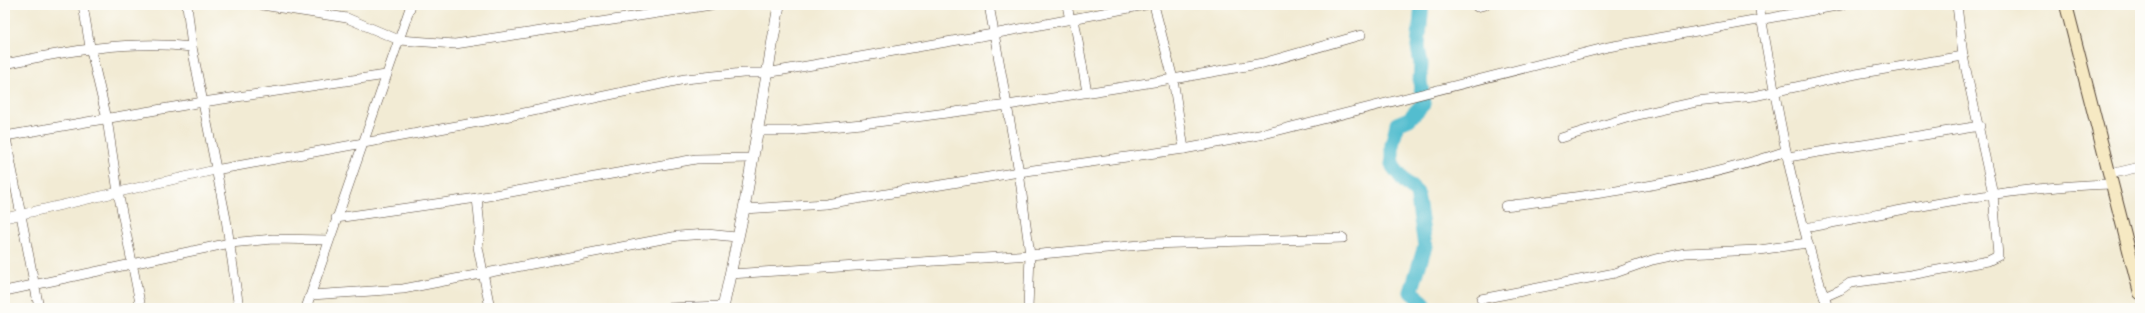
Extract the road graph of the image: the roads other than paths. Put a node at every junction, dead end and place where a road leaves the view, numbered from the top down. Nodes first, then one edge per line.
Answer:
1 (83, 5) edge
2 (187, 5) edge
3 (262, 5) edge
4 (411, 5) edge
5 (711, 5) edge
6 (779, 5) edge
7 (988, 5) edge
8 (1067, 5) edge
9 (1145, 5) edge
10 (1154, 5) edge
11 (1759, 5) edge
12 (1842, 5) edge
13 (1957, 5) edge
14 (2066, 5) edge
15 (1072, 19) junction
16 (1762, 20) junction
17 (993, 34) junction
18 (1361, 35) dead end
19 (399, 40) junction
20 (90, 47) junction
21 (192, 47) junction
22 (1963, 56) junction
23 (5, 64) edge
24 (766, 73) junction
25 (386, 75) junction
26 (1173, 79) junction
27 (1776, 91) junction
28 (1087, 92) junction
29 (203, 102) junction
30 (1008, 105) junction
31 (107, 119) junction
32 (1980, 126) junction
33 (757, 131) junction
34 (5, 135) edge
35 (1561, 138) dead end
36 (362, 145) junction
37 (1184, 149) junction
38 (1787, 154) junction
39 (752, 158) junction
40 (2140, 167) edge
41 (215, 170) junction
42 (1019, 172) junction
43 (2111, 179) junction
44 (118, 192) junction
45 (1993, 194) junction
46 (476, 198) junction
47 (1505, 206) dead end
48 (744, 209) junction
49 (20, 215) junction
50 (5, 218) edge
51 (336, 218) junction
52 (1804, 228) junction
53 (736, 237) junction
54 (1343, 238) dead end
55 (328, 240) junction
56 (230, 243) junction
57 (1807, 243) junction
58 (1030, 255) junction
59 (132, 264) junction
60 (2137, 268) edge
61 (484, 274) junction
62 (730, 274) junction
63 (34, 286) junction
64 (5, 292) edge
65 (2140, 293) edge
66 (311, 295) junction
67 (1824, 297) junction
68 (1481, 299) dead end
69 (723, 307) edge
70 (39, 308) edge
71 (141, 308) edge
72 (239, 308) edge
73 (306, 308) edge
74 (490, 308) edge
75 (666, 308) edge
76 (1028, 308) edge
77 (1828, 308) edge

1 - 20 street
2 - 21 street
3 - 19 street
4 - 19 street
5 - 19 street
6 - 24 street
7 - 17 street
8 - 15 street
9 - 15 street
10 - 26 street
11 - 16 street
12 - 16 street
13 - 22 street
14 - 43 main road
15 - 17 street
15 - 28 street
16 - 27 street
16 - 37 street
17 - 24 street
17 - 30 street
18 - 26 street
19 - 25 street
20 - 21 street
20 - 23 street
20 - 31 street
21 - 29 street
22 - 27 street
22 - 32 street
24 - 33 street
24 - 36 street
25 - 29 street
25 - 36 street
26 - 28 street
26 - 37 street
27 - 35 street
27 - 38 street
28 - 30 street
29 - 31 street
29 - 41 street
30 - 33 street
30 - 42 street
31 - 34 street
31 - 44 street
32 - 38 street
32 - 45 street
33 - 39 street
34 - 49 street
36 - 41 street
36 - 51 street
37 - 42 street
38 - 47 street
38 - 52 street
39 - 46 street
39 - 48 street
40 - 43 street
41 - 44 street
41 - 56 street
42 - 48 street
42 - 58 street
43 - 45 street
43 - 60 main road
44 - 49 street
44 - 59 street
45 - 52 street
45 - 67 street
46 - 51 street
46 - 61 street
48 - 53 street
49 - 50 street
49 - 63 street
51 - 55 street
52 - 57 street
53 - 61 street
53 - 62 street
54 - 58 street
55 - 56 street
55 - 66 street
56 - 59 street
56 - 72 street
57 - 67 street
57 - 68 street
58 - 62 street
58 - 76 street
59 - 63 street
59 - 71 street
60 - 65 main road
61 - 66 street
61 - 74 street
62 - 69 street
63 - 64 street
63 - 70 street
66 - 73 street
67 - 77 street
69 - 75 street

